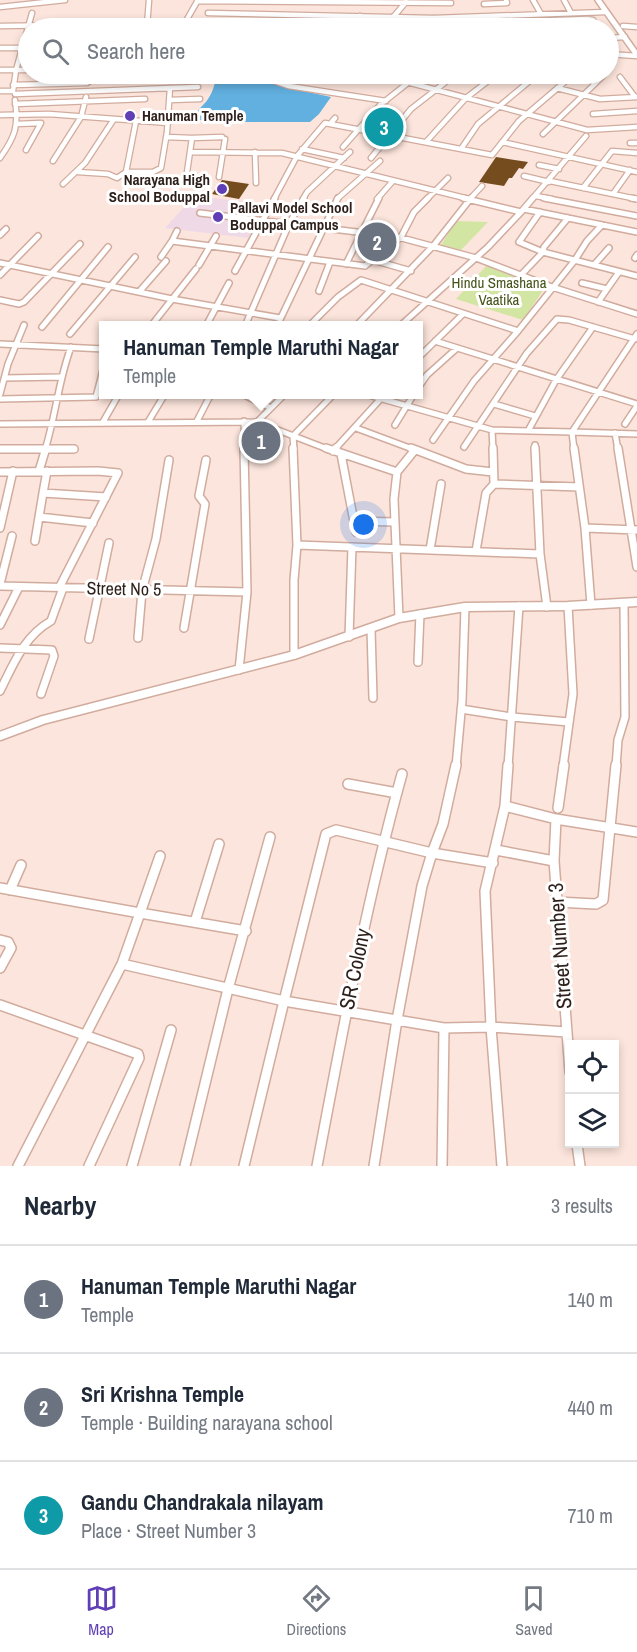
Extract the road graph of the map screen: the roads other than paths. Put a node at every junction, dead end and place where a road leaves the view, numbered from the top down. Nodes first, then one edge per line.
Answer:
1 (7, 0) edge
2 (65, 0) edge
3 (149, 0) edge
4 (197, 0) edge
5 (533, 0) edge
6 (564, 0) edge
7 (598, 0) edge
8 (603, 0) edge
9 (42, 1) edge
10 (224, 1) edge
11 (307, 1) edge
12 (406, 2) edge
13 (451, 2) edge
14 (484, 4) dead end
15 (508, 4) edge
16 (0, 7) edge
17 (9, 8) junction
18 (208, 12) dead end
19 (606, 12) junction
20 (32, 13) dead end
21 (571, 13) junction
22 (541, 14) junction
23 (305, 15) junction
24 (360, 16) joint
25 (395, 17) junction
26 (454, 17) junction
27 (30, 18) edge
28 (148, 18) edge
29 (187, 18) edge
30 (305, 18) edge
31 (434, 18) joint
32 (610, 18) edge
33 (617, 18) edge
34 (619, 21) edge
35 (18, 25) edge
36 (0, 26) edge
37 (623, 26) junction
38 (637, 27) edge
39 (619, 30) edge
40 (619, 37) edge
41 (624, 37) junction
42 (637, 47) edge
43 (0, 48) edge
44 (18, 48) edge
45 (619, 54) edge
46 (637, 55) edge
47 (18, 64) edge
48 (0, 70) edge
49 (16, 70) junction
50 (620, 76) dead end
51 (50, 84) edge
52 (87, 84) edge
53 (159, 84) edge
54 (283, 84) edge
55 (406, 84) edge
56 (411, 84) edge
57 (444, 84) edge
58 (484, 84) edge
59 (526, 84) edge
60 (562, 84) edge
61 (595, 84) edge
62 (13, 85) junction
63 (198, 87) dead end
64 (146, 88) junction
65 (159, 88) junction
66 (170, 88) junction
67 (557, 88) junction
68 (436, 90) junction
69 (0, 91) edge
70 (86, 91) junction
71 (14, 93) junction
72 (583, 95) junction
73 (636, 97) edge
74 (466, 98) junction
75 (200, 99) dead end
76 (106, 100) junction
77 (170, 100) junction
78 (85, 101) junction
79 (386, 101) junction
80 (15, 104) junction
81 (500, 106) junction
82 (105, 109) dead end
83 (637, 111) edge
84 (528, 113) junction
85 (17, 114) junction
86 (49, 114) junction
87 (593, 114) dead end
88 (0, 115) edge
89 (81, 117) junction
90 (335, 118) dead end
91 (114, 119) junction
92 (136, 121) junction
93 (558, 121) junction
94 (41, 123) junction
95 (168, 123) junction
96 (17, 124) junction
97 (330, 124) junction
98 (637, 127) edge
99 (359, 129) junction
100 (391, 134) junction
101 (543, 134) dead end
102 (586, 136) dead end
103 (166, 137) junction
104 (192, 138) junction
105 (426, 142) junction
106 (502, 142) junction
107 (630, 143) dead end
108 (637, 143) edge
109 (343, 147) dead end
110 (302, 149) junction
111 (461, 149) junction
112 (26, 150) dead end
113 (190, 152) junction
114 (222, 152) junction
115 (255, 152) junction
116 (350, 152) dead end
117 (637, 153) edge
118 (297, 156) junction
119 (570, 156) junction
120 (1, 158) edge
121 (344, 158) junction
122 (371, 158) dead end
123 (53, 161) dead end
124 (380, 161) dead end
125 (601, 164) junction
126 (539, 165) dead end
127 (335, 167) junction
128 (559, 170) junction
129 (630, 170) junction
130 (78, 172) junction
131 (126, 172) junction
132 (637, 172) edge
133 (367, 174) junction
134 (524, 176) dead end
135 (219, 177) dead end
136 (448, 178) dead end
137 (186, 179) dead end
138 (393, 181) junction
139 (549, 181) junction
140 (256, 183) dead end
141 (63, 184) dead end
142 (482, 186) dead end
143 (583, 188) junction
144 (434, 191) junction
145 (613, 194) junction
146 (536, 196) junction
147 (637, 199) edge
148 (469, 200) junction
149 (523, 211) junction
150 (540, 212) junction
151 (200, 213) dead end
152 (637, 216) edge
153 (568, 218) junction
154 (261, 221) junction
155 (289, 224) junction
156 (602, 225) junction
157 (323, 228) junction
158 (6, 230) dead end
159 (177, 231) dead end
160 (359, 232) junction
161 (637, 232) edge
162 (0, 235) edge
163 (38, 236) dead end
164 (216, 236) dead end
165 (401, 237) junction
166 (172, 241) junction
167 (80, 244) dead end
168 (434, 245) junction
169 (210, 246) junction
170 (108, 247) dead end
171 (609, 248) dead end
172 (246, 250) junction
173 (543, 252) junction
174 (276, 255) junction
175 (135, 257) dead end
176 (476, 258) junction
177 (308, 259) junction
178 (373, 260) junction
179 (575, 260) junction
180 (330, 262) junction
181 (0, 263) edge
182 (346, 264) junction
183 (9, 265) junction
184 (594, 265) junction
185 (236, 271) dead end
186 (411, 271) junction
187 (619, 272) junction
188 (49, 273) junction
189 (0, 274) edge
190 (521, 275) junction
191 (637, 276) edge
192 (82, 281) junction
193 (229, 283) dead end
194 (582, 283) dead end
195 (112, 287) junction
196 (552, 287) junction
197 (607, 289) junction
198 (319, 291) dead end
199 (140, 292) junction
200 (391, 292) junction
201 (172, 299) junction
202 (3, 300) edge
203 (598, 302) junction
204 (424, 303) junction
205 (0, 307) edge
206 (215, 307) junction
207 (636, 311) edge
208 (252, 314) junction
209 (463, 314) junction
210 (280, 318) junction
211 (156, 321) edge
212 (208, 321) edge
213 (248, 321) edge
214 (279, 321) edge
215 (314, 321) edge
216 (361, 321) edge
217 (405, 321) edge
218 (24, 325) dead end
219 (42, 327) dead end
220 (593, 327) junction
221 (518, 331) junction
222 (70, 334) dead end
223 (636, 338) edge
224 (435, 341) junction
225 (0, 344) edge
226 (15, 345) junction
227 (71, 347) junction
228 (99, 349) edge
229 (456, 349) junction
230 (423, 353) edge
231 (492, 360) junction
232 (517, 368) junction
233 (60, 377) junction
234 (5, 378) junction
235 (556, 380) junction
236 (423, 381) edge
237 (99, 385) edge
238 (597, 392) junction
239 (0, 394) edge
240 (0, 399) edge
241 (57, 399) junction
242 (116, 399) edge
243 (162, 399) edge
244 (208, 399) edge
245 (253, 399) edge
246 (280, 399) edge
247 (329, 399) edge
248 (381, 399) edge
249 (388, 399) edge
250 (411, 399) edge
251 (494, 404) junction
252 (637, 405) edge
253 (406, 406) junction
254 (272, 408) junction
255 (535, 416) junction
256 (448, 418) junction
257 (197, 421) junction
258 (244, 421) junction
259 (103, 422) junction
260 (148, 422) junction
261 (257, 422) junction
262 (53, 423) junction
263 (0, 424) edge
264 (625, 424) dead end
265 (395, 425) dead end
266 (479, 426) junction
267 (356, 428) junction
268 (492, 430) junction
269 (528, 431) junction
270 (572, 432) junction
271 (615, 433) junction
272 (637, 434) edge
273 (293, 436) junction
274 (433, 440) dead end
275 (536, 445) dead end
276 (464, 447) dead end
277 (46, 449) junction
278 (74, 449) dead end
279 (0, 450) edge
280 (333, 451) junction
281 (414, 451) junction
282 (341, 454) junction
283 (169, 460) dead end
284 (206, 460) dead end
285 (13, 471) junction
286 (43, 471) junction
287 (0, 472) edge
288 (397, 472) junction
289 (493, 472) junction
290 (441, 484) dead end
291 (494, 484) junction
292 (579, 486) junction
293 (536, 487) junction
294 (43, 493) junction
295 (106, 497) junction
296 (39, 517) junction
297 (354, 521) junction
298 (394, 522) junction
299 (93, 523) junction
300 (0, 528) edge
301 (585, 528) junction
302 (634, 530) edge
303 (356, 532) dead end
304 (12, 536) dead end
305 (35, 541) dead end
306 (109, 543) dead end
307 (297, 545) junction
308 (352, 547) junction
309 (395, 548) junction
310 (430, 550) junction
311 (476, 551) junction
312 (540, 554) junction
313 (637, 567) edge
314 (0, 585) edge
315 (19, 586) junction
316 (61, 588) junction
317 (99, 589) junction
318 (188, 590) junction
319 (142, 591) junction
320 (247, 592) junction
321 (637, 602) edge
322 (624, 604) junction
323 (591, 605) junction
324 (519, 606) junction
325 (568, 606) junction
326 (547, 607) junction
327 (465, 608) junction
328 (420, 614) junction
329 (399, 618) junction
330 (0, 625) edge
331 (184, 628) dead end
332 (370, 629) junction
333 (349, 637) junction
334 (138, 638) dead end
335 (89, 639) dead end
336 (0, 648) edge
337 (22, 648) junction
338 (294, 655) junction
339 (418, 663) dead end
340 (239, 670) junction
341 (0, 691) edge
342 (41, 694) dead end
343 (373, 698) dead end
344 (461, 709) junction
345 (512, 717) junction
346 (569, 722) junction
347 (0, 736) edge
348 (402, 774) dead end
349 (348, 784) dead end
350 (397, 794) junction
351 (505, 806) junction
352 (558, 808) dead end
353 (556, 819) junction
354 (612, 828) junction
355 (637, 832) edge
356 (270, 837) dead end
357 (383, 843) junction
358 (219, 844) dead end
359 (496, 850) junction
360 (432, 853) junction
361 (160, 855) dead end
362 (554, 861) junction
363 (493, 863) junction
364 (21, 865) dead end
365 (5, 889) edge
366 (557, 902) junction
367 (140, 913) junction
368 (195, 922) junction
369 (246, 931) junction
370 (0, 940) edge
371 (122, 964) junction
372 (0, 968) edge
373 (228, 989) junction
374 (284, 1001) junction
375 (0, 1005) edge
376 (346, 1011) junction
377 (397, 1020) junction
378 (491, 1027) junction
379 (444, 1028) junction
380 (171, 1029) dead end
381 (567, 1032) junction
382 (84, 1034) junction
383 (568, 1040) edge
384 (578, 1148) edge
385 (18, 1166) edge
386 (88, 1166) edge
387 (132, 1166) edge
388 (185, 1166) edge
389 (244, 1166) edge
390 (317, 1166) edge
391 (374, 1166) edge
392 (442, 1166) edge
393 (502, 1166) edge
394 (580, 1166) edge

1 - 17 street
2 - 9 street
3 - 28 street
4 - 10 street
4 - 29 street
5 - 22 street
6 - 21 street
7 - 19 street
8 - 33 street
9 - 17 street
10 - 11 street
11 - 12 street
12 - 13 street
12 - 25 street
13 - 26 street
14 - 15 street
16 - 17 street
18 - 23 street
19 - 21 street
19 - 32 street
20 - 27 street
21 - 22 street
22 - 26 street
23 - 24 street
23 - 30 street
24 - 25 street
25 - 31 street
26 - 31 street
34 - 37 street
35 - 36 street
37 - 38 street
37 - 42 street
39 - 41 street
40 - 41 street
41 - 46 street
43 - 44 street
45 - 46 street
47 - 49 street
48 - 49 street
49 - 62 street
50 - 73 street
51 - 62 street
52 - 70 street
53 - 65 street
54 - 79 street
55 - 79 street
56 - 68 street
57 - 68 street
58 - 74 street
59 - 81 street
60 - 67 street
61 - 72 street
62 - 71 street
63 - 66 street
64 - 65 street
64 - 70 street
64 - 76 street
65 - 66 street
66 - 77 street
67 - 72 street
67 - 84 street
68 - 74 street
68 - 100 street
69 - 71 street
70 - 71 street
70 - 78 street
71 - 80 street
72 - 73 street
72 - 93 street
74 - 81 street
74 - 105 street
75 - 77 street
76 - 78 street
76 - 82 street
77 - 95 street
78 - 80 street
78 - 89 street
79 - 99 street
80 - 85 street
81 - 84 street
81 - 111 street
83 - 87 street
84 - 93 street
84 - 106 street
85 - 86 street
85 - 88 street
85 - 96 street
86 - 89 street
86 - 94 street
89 - 91 street
89 - 123 street
90 - 97 street
91 - 92 street
91 - 130 street
92 - 95 street
92 - 131 street
93 - 98 street
93 - 101 street
94 - 96 street
94 - 112 street
95 - 103 street
96 - 120 street
97 - 99 street
97 - 110 street
99 - 100 street
99 - 109 street
100 - 105 street
100 - 122 street
102 - 119 street
103 - 104 street
103 - 131 street
104 - 113 street
104 - 114 street
105 - 111 street
106 - 111 street
106 - 119 street
107 - 108 street
110 - 118 street
110 - 121 street
113 - 114 street
113 - 137 street
114 - 115 street
114 - 135 street
115 - 118 street
115 - 140 street
116 - 121 street
117 - 125 street
118 - 127 street
118 - 154 street
119 - 125 street
119 - 128 street
121 - 127 street
124 - 133 street
125 - 129 street
125 - 143 street
126 - 128 street
127 - 133 street
127 - 155 street
128 - 139 street
129 - 132 street
129 - 145 street
130 - 131 street
130 - 141 street
133 - 138 street
133 - 157 street
134 - 139 street
136 - 144 street
138 - 144 street
138 - 160 street
139 - 143 street
139 - 146 street
142 - 148 street
143 - 145 street
144 - 148 street
144 - 165 street
145 - 147 street
146 - 149 street
146 - 152 street
148 - 149 street
148 - 168 street
149 - 150 street
149 - 176 street
150 - 153 street
150 - 173 street
151 - 154 street
153 - 156 street
153 - 173 street
154 - 155 street
154 - 172 street
155 - 157 street
155 - 174 street
156 - 161 street
156 - 179 street
157 - 160 street
157 - 177 street
158 - 162 street
159 - 166 street
160 - 165 street
160 - 182 street
163 - 183 street
164 - 169 street
165 - 168 street
165 - 178 street
166 - 169 street
166 - 199 street
167 - 188 street
168 - 176 street
168 - 186 street
169 - 172 street
169 - 201 street
170 - 192 street
171 - 184 street
172 - 174 street
172 - 185 street
173 - 179 street
173 - 190 street
174 - 177 street
174 - 208 street
175 - 195 street
176 - 190 street
176 - 204 street
177 - 180 street
177 - 210 street
178 - 182 street
178 - 186 street
179 - 184 street
179 - 196 street
180 - 182 street
180 - 198 street
181 - 183 street
183 - 188 street
183 - 189 street
184 - 187 street
186 - 200 street
187 - 191 street
187 - 197 street
188 - 192 street
188 - 202 street
190 - 196 street
192 - 195 street
192 - 219 street
193 - 206 street
194 - 197 street
195 - 199 street
195 - 222 street
196 - 203 street
196 - 221 street
197 - 203 street
199 - 201 street
200 - 204 street
200 - 215 street
200 - 216 street
201 - 206 street
201 - 211 street
202 - 205 street
203 - 207 street
204 - 209 street
204 - 217 street
206 - 208 street
206 - 212 street
208 - 210 street
208 - 213 street
209 - 221 street
209 - 224 street
210 - 214 street
218 - 226 street
220 - 223 street
220 - 232 street
220 - 235 street
221 - 231 street
223 - 238 street
224 - 229 street
224 - 230 street
225 - 226 street
226 - 227 street
226 - 234 street
227 - 228 street
227 - 233 street
229 - 231 street
229 - 236 street
231 - 232 street
231 - 256 street
232 - 235 street
232 - 251 street
233 - 234 street
233 - 241 street
234 - 239 street
235 - 238 street
235 - 255 street
237 - 241 street
238 - 252 street
238 - 270 street
240 - 241 street
241 - 262 street
242 - 259 street
243 - 260 street
244 - 257 street
245 - 254 street
246 - 254 street
247 - 273 street
248 - 267 street
249 - 253 street
250 - 253 street
251 - 255 street
251 - 266 street
252 - 264 street
253 - 256 street
253 - 265 street
254 - 261 street
255 - 269 street
256 - 266 street
256 - 274 street
257 - 258 street
257 - 260 street
258 - 261 street
258 - 320 street
259 - 260 street
259 - 262 street
261 - 273 street
262 - 263 street
262 - 277 street
266 - 268 street
266 - 276 street
267 - 280 street
267 - 281 street
268 - 269 street
268 - 289 street
269 - 270 street
270 - 271 street
270 - 292 street
271 - 272 street
271 - 302 street
273 - 280 street
273 - 307 street
275 - 293 street
277 - 278 street
277 - 279 street
277 - 286 street
280 - 282 street
281 - 288 street
281 - 289 street
282 - 288 street
282 - 297 street
283 - 319 street
284 - 318 street
285 - 286 street
285 - 287 street
285 - 300 street
286 - 294 street
286 - 295 street
288 - 298 street
289 - 291 street
290 - 310 street
291 - 293 street
291 - 311 street
292 - 293 street
292 - 301 street
293 - 312 street
294 - 295 street
294 - 296 street
295 - 299 street
296 - 299 street
296 - 305 street
297 - 298 street
297 - 303 street
298 - 309 street
299 - 316 street
301 - 302 street
301 - 323 street
302 - 313 street
304 - 314 street
306 - 317 street
307 - 308 street
307 - 338 street
308 - 309 street
308 - 333 street
309 - 310 street
309 - 329 street
310 - 311 street
311 - 312 street
312 - 326 street
314 - 315 street, Street No 5
315 - 316 street, Street No 5
315 - 330 street
316 - 317 street, Street No 5
316 - 337 street
317 - 319 street, Street No 5
317 - 335 street
318 - 319 street, Street No 5
318 - 320 street, Street No 5
318 - 331 street
319 - 334 street
320 - 340 street
321 - 322 street
322 - 323 street
322 - 354 street
323 - 325 street
324 - 326 street
324 - 327 street
324 - 345 street
325 - 326 street
325 - 346 street
327 - 328 street
327 - 344 street
328 - 329 street
328 - 339 street
329 - 332 street
332 - 333 street
332 - 343 street
333 - 338 street
336 - 337 street
337 - 341 street
337 - 342 street
338 - 340 street
340 - 347 street
344 - 345 street
344 - 360 street
345 - 346 street
345 - 351 street
346 - 352 street
348 - 350 street, SR Colony
349 - 350 street
350 - 357 street, SR Colony
351 - 353 street
351 - 359 street
353 - 354 street
353 - 362 street, Street Number 3
354 - 355 street
354 - 366 street
356 - 369 street
357 - 360 street
357 - 374 street
357 - 376 street, SR Colony
358 - 368 street
359 - 362 street
359 - 363 street
360 - 363 street
360 - 377 street
361 - 367 street
362 - 366 street, Street Number 3
363 - 378 street
364 - 365 street
365 - 367 street
366 - 381 street, Street Number 3
367 - 368 street
367 - 371 street
368 - 369 street
369 - 373 street
370 - 372 street
371 - 373 street
371 - 382 street
373 - 374 street
373 - 388 street
374 - 376 street
374 - 389 street
375 - 382 street
376 - 377 street
376 - 390 street, SR Colony
377 - 379 street
377 - 391 street
378 - 379 street
378 - 381 street
378 - 393 street
379 - 392 street
380 - 387 street
381 - 383 street, Street Number 3
382 - 385 street
382 - 386 street
384 - 394 street

